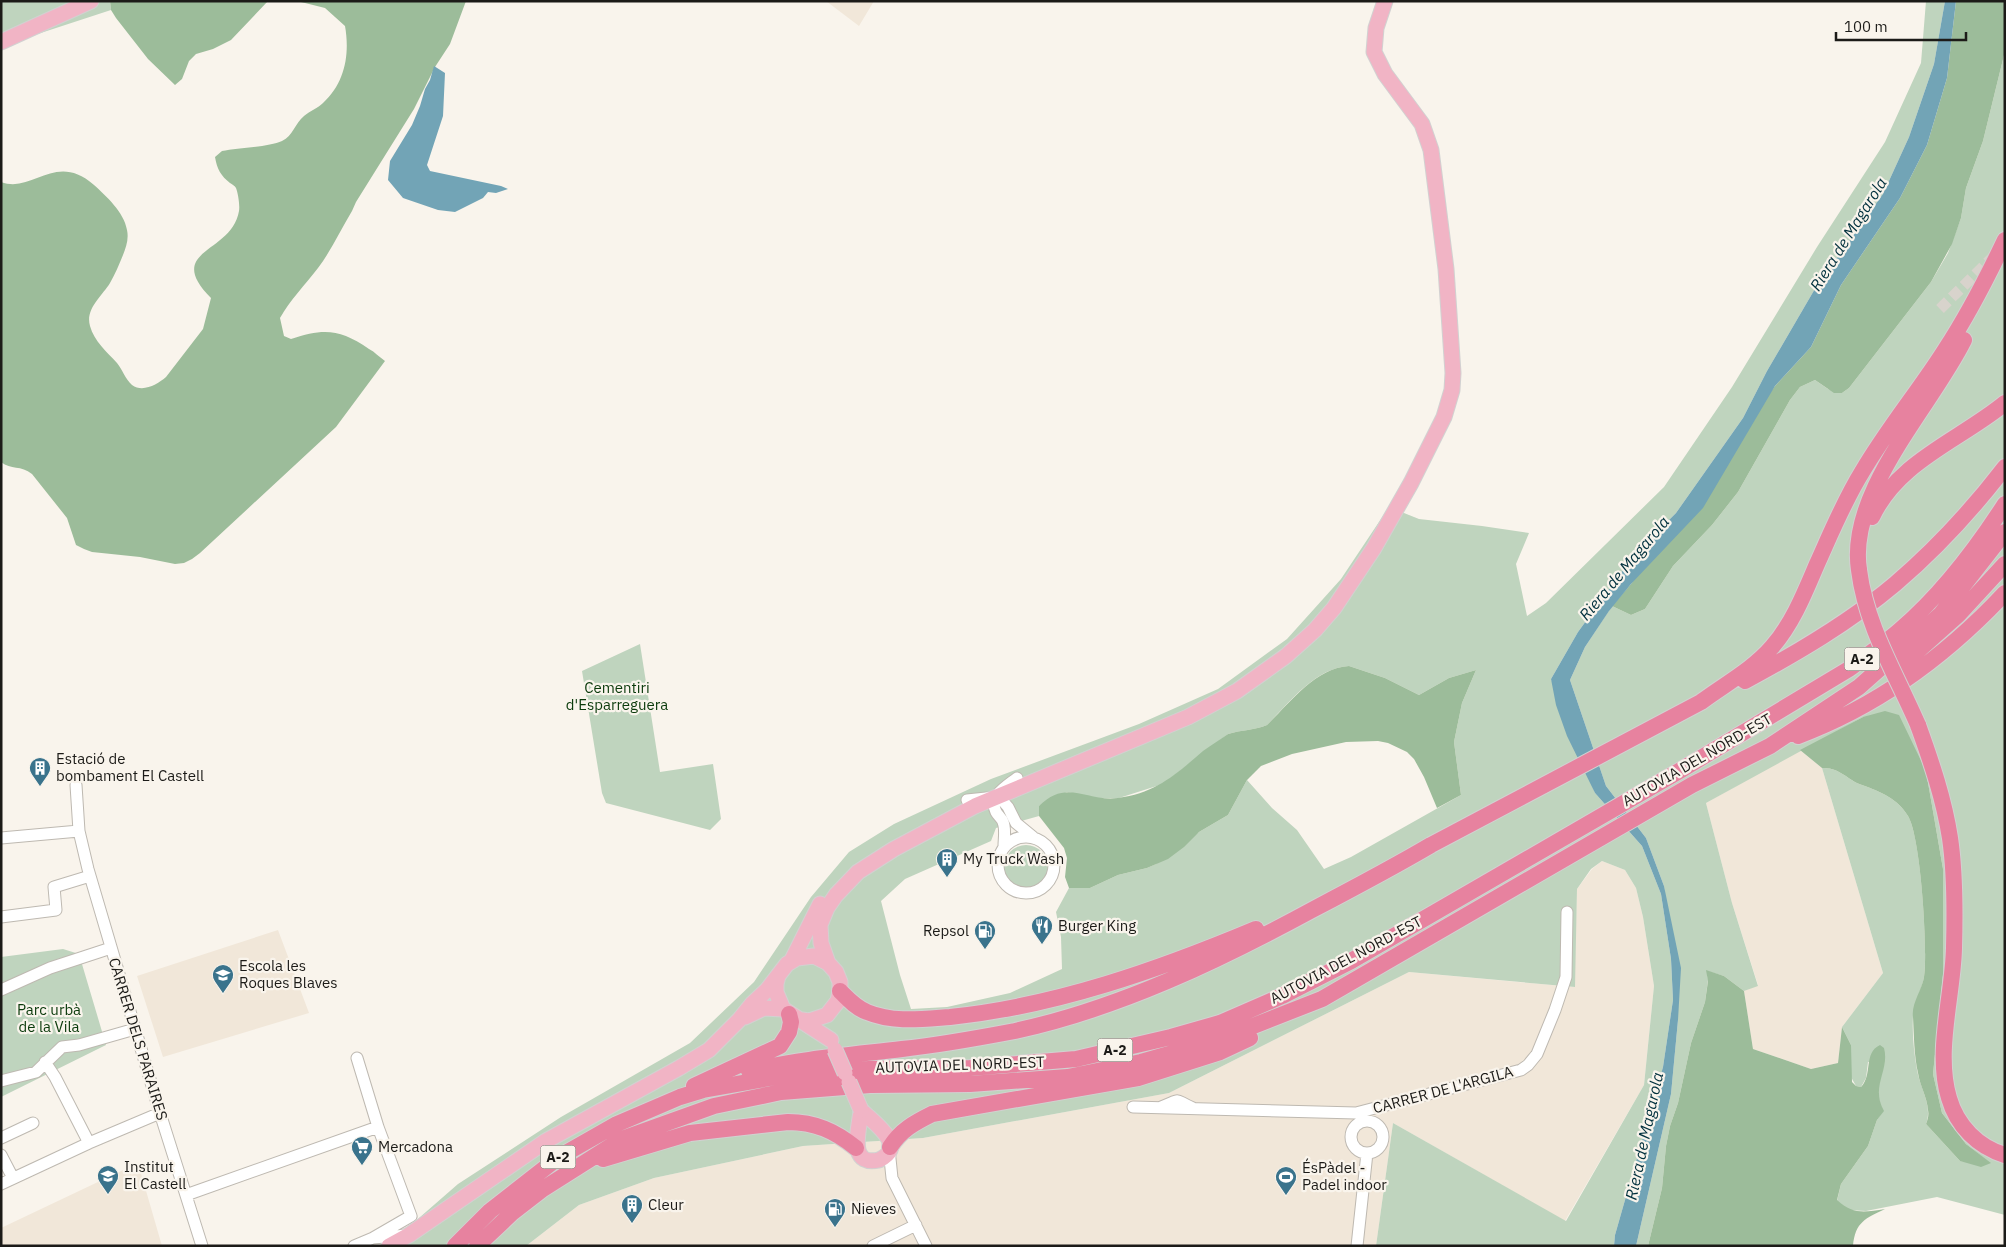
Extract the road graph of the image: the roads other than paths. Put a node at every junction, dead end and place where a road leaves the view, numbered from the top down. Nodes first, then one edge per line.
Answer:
1 (91, 1) edge
2 (1385, 1) edge
3 (1, 42) edge
4 (2005, 240) edge
5 (2005, 252) edge
6 (2005, 403) edge
7 (2005, 467) edge
8 (2005, 504) edge
9 (2005, 532) edge
10 (2005, 564) edge
11 (1859, 570) junction
12 (2005, 593) edge
13 (1700, 702) junction
14 (1813, 718) junction
15 (1770, 746) junction
16 (1018, 783) junction
17 (76, 785) dead end
18 (996, 797) junction
19 (971, 803) junction
20 (1008, 807) junction
21 (996, 812) junction
22 (79, 832) junction
23 (1033, 837) junction
24 (1, 838) edge
25 (1431, 844) junction
26 (1004, 846) junction
27 (90, 876) junction
28 (1567, 912) dead end
29 (1, 917) edge
30 (111, 948) junction
31 (792, 960) junction
32 (828, 963) junction
33 (778, 976) junction
34 (1, 990) edge
35 (840, 991) junction
36 (1322, 999) junction
37 (832, 1009) junction
38 (791, 1014) junction
39 (739, 1020) junction
40 (135, 1029) junction
41 (833, 1045) junction
42 (356, 1058) dead end
43 (45, 1062) junction
44 (1, 1081) edge
45 (703, 1090) junction
46 (680, 1098) junction
47 (1133, 1107) dead end
48 (860, 1110) junction
49 (160, 1113) junction
50 (33, 1124) dead end
51 (378, 1127) junction
52 (880, 1128) junction
53 (1, 1138) edge
54 (858, 1141) junction
55 (89, 1143) junction
56 (890, 1148) junction
57 (1368, 1153) dead end
58 (1, 1155) edge
59 (2005, 1156) edge
60 (593, 1159) junction
61 (873, 1161) junction
62 (13, 1178) junction
63 (892, 1178) junction
64 (1, 1184) edge
65 (186, 1195) junction
66 (916, 1225) junction
67 (409, 1235) junction
68 (373, 1238) junction
69 (202, 1246) edge
70 (354, 1246) edge
71 (390, 1246) edge
72 (455, 1246) edge
73 (476, 1246) edge
74 (873, 1246) edge
75 (926, 1246) edge
76 (1357, 1246) edge

1 - 3 main road
2 - 16 main road
4 - 13 highway
5 - 11 highway
6 - 11 highway
7 - 13 highway
8 - 45 highway, AUTOVIA DEL NORD-EST / A-2
9 - 14 highway, AUTOVIA DEL NORD-EST / A-2
10 - 14 highway
11 - 59 highway, bridge
12 - 15 highway
13 - 25 highway
14 - 15 highway, AUTOVIA DEL NORD-EST / A-2
15 - 36 highway, AUTOVIA DEL NORD-EST / A-2
16 - 18 main road
16 - 19 main road
16 - 20 street
17 - 22 street, CARRER DELS PARAIRES
18 - 19 main road
18 - 20 street
18 - 21 street
19 - 21 street
19 - 31 main road
19 - 32 main road
20 - 23 street
21 - 26 street
22 - 24 street
22 - 27 street, CARRER DELS PARAIRES
23 - 26 street
23 - 26 street
25 - 35 highway
25 - 45 highway
27 - 29 street
27 - 30 street, CARRER DELS PARAIRES
28 - 47 street, CARRER DE L'ARGILA
30 - 34 street
30 - 40 street, CARRER DELS PARAIRES
31 - 32 main road
31 - 33 main road
32 - 35 main road
33 - 38 main road
33 - 39 main road
35 - 37 main road
36 - 56 highway
36 - 60 highway, AUTOVIA DEL NORD-EST / A-2
37 - 38 main road
37 - 41 main road
38 - 39 main road
38 - 41 main road
38 - 46 highway
39 - 67 main road
40 - 43 street
40 - 49 street, CARRER DELS PARAIRES
41 - 48 main road, bridge
42 - 51 street
43 - 44 street
43 - 55 street
45 - 46 highway, AUTOVIA DEL NORD-EST / A-2
46 - 72 highway, AUTOVIA DEL NORD-EST / A-2
48 - 52 main road
48 - 54 main road
49 - 55 street
49 - 65 street, CARRER DELS PARAIRES
50 - 53 street
51 - 65 street
51 - 68 street
52 - 54 main road
52 - 56 main road
54 - 60 highway
54 - 61 main road
55 - 62 street
56 - 61 main road
56 - 63 street
57 - 76 street
58 - 62 street
60 - 73 highway, AUTOVIA DEL NORD-EST / A-2
61 - 63 street
62 - 64 street
63 - 66 street
65 - 69 street, CARRER DELS PARAIRES
66 - 74 street
66 - 75 street
67 - 68 street
67 - 71 main road
68 - 70 street

